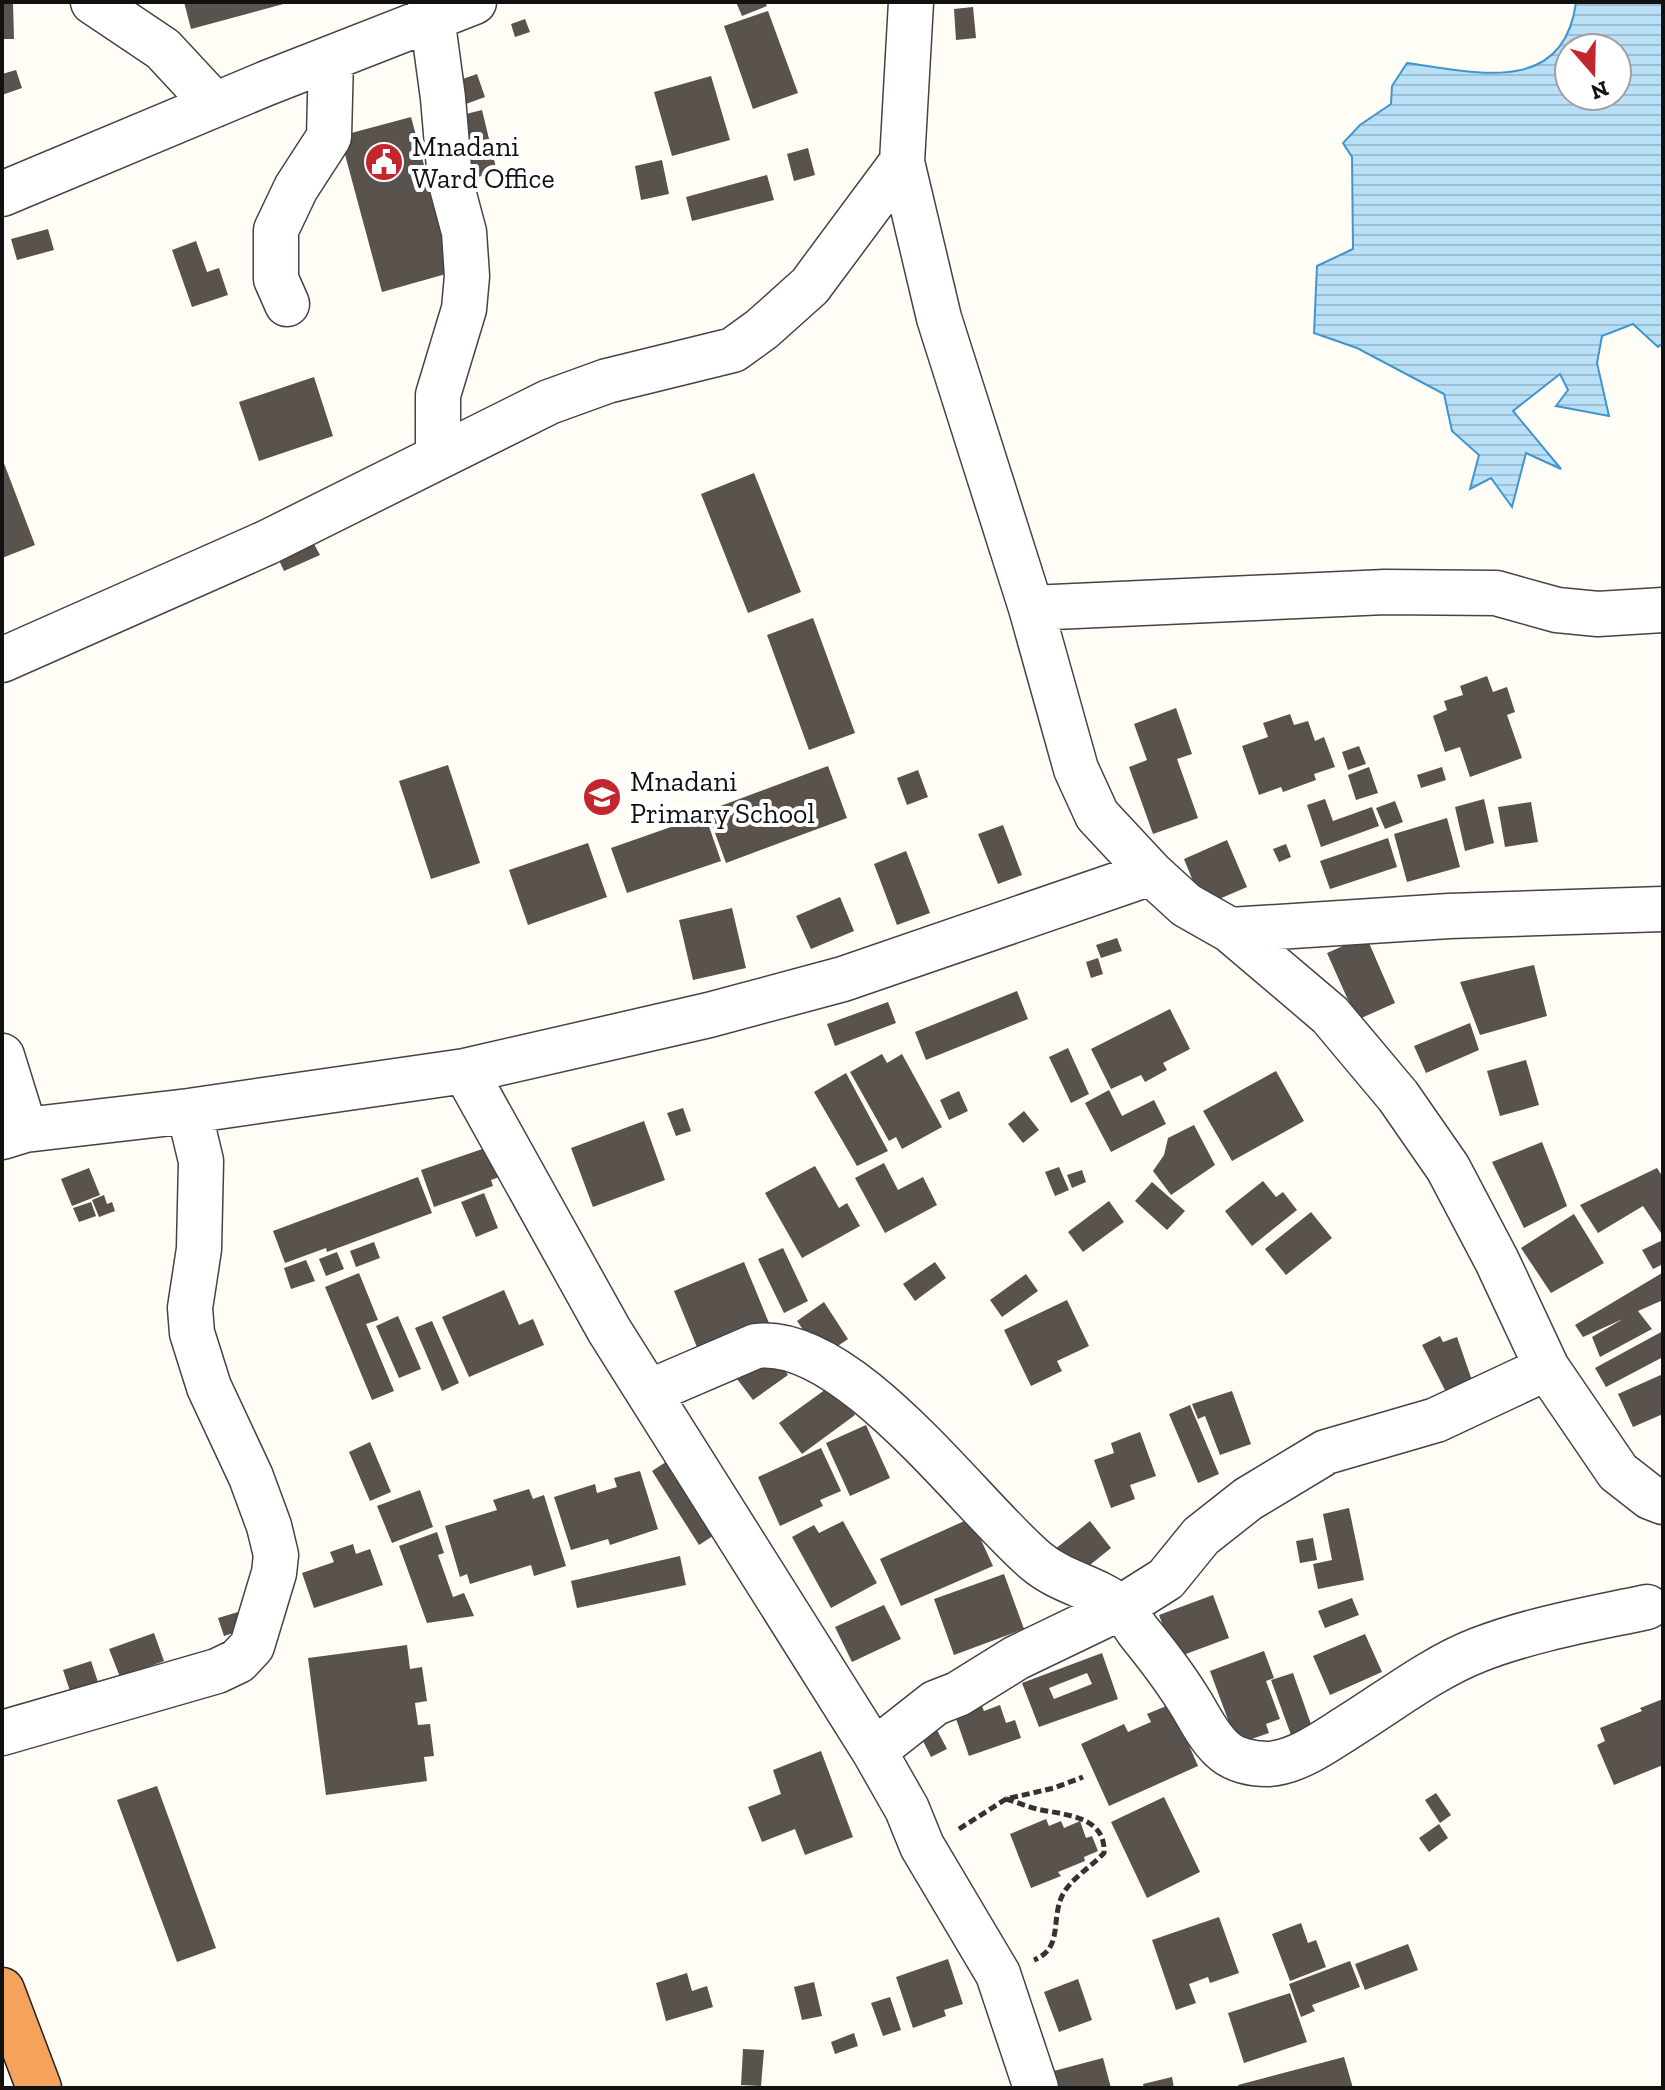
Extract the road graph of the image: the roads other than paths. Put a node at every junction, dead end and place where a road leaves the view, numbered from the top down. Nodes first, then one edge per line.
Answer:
1 (93, 2) edge
2 (911, 2) edge
3 (446, 8) edge
4 (331, 58) junction
5 (215, 105) junction
6 (902, 162) junction
7 (2, 194) edge
8 (287, 304) dead end
9 (438, 455) junction
10 (1031, 608) junction
11 (1663, 610) edge
12 (2, 660) edge
13 (1151, 873) junction
14 (1663, 909) edge
15 (1230, 930) junction
16 (2, 1056) edge
17 (465, 1071) junction
18 (189, 1111) junction
19 (13, 1134) edge
20 (1547, 1368) junction
21 (649, 1392) junction
22 (1663, 1502) edge
23 (1647, 1607) dead end
24 (1120, 1608) junction
25 (2, 1733) edge
26 (874, 1751) junction
27 (2, 1990) edge
28 (39, 2088) edge
29 (1036, 2088) edge

1 - 5 street
2 - 6 street
3 - 4 street
3 - 9 street
4 - 5 street
4 - 8 street
5 - 7 street
6 - 9 street
6 - 10 street
9 - 12 street
10 - 11 street
10 - 13 street
13 - 15 street
13 - 17 street
14 - 15 street
15 - 20 street
16 - 19 street
17 - 18 street
17 - 21 street
18 - 19 street
18 - 25 street
20 - 22 street
20 - 24 street
21 - 24 street
21 - 26 street
23 - 24 street
24 - 26 street
26 - 29 street
27 - 28 highway

